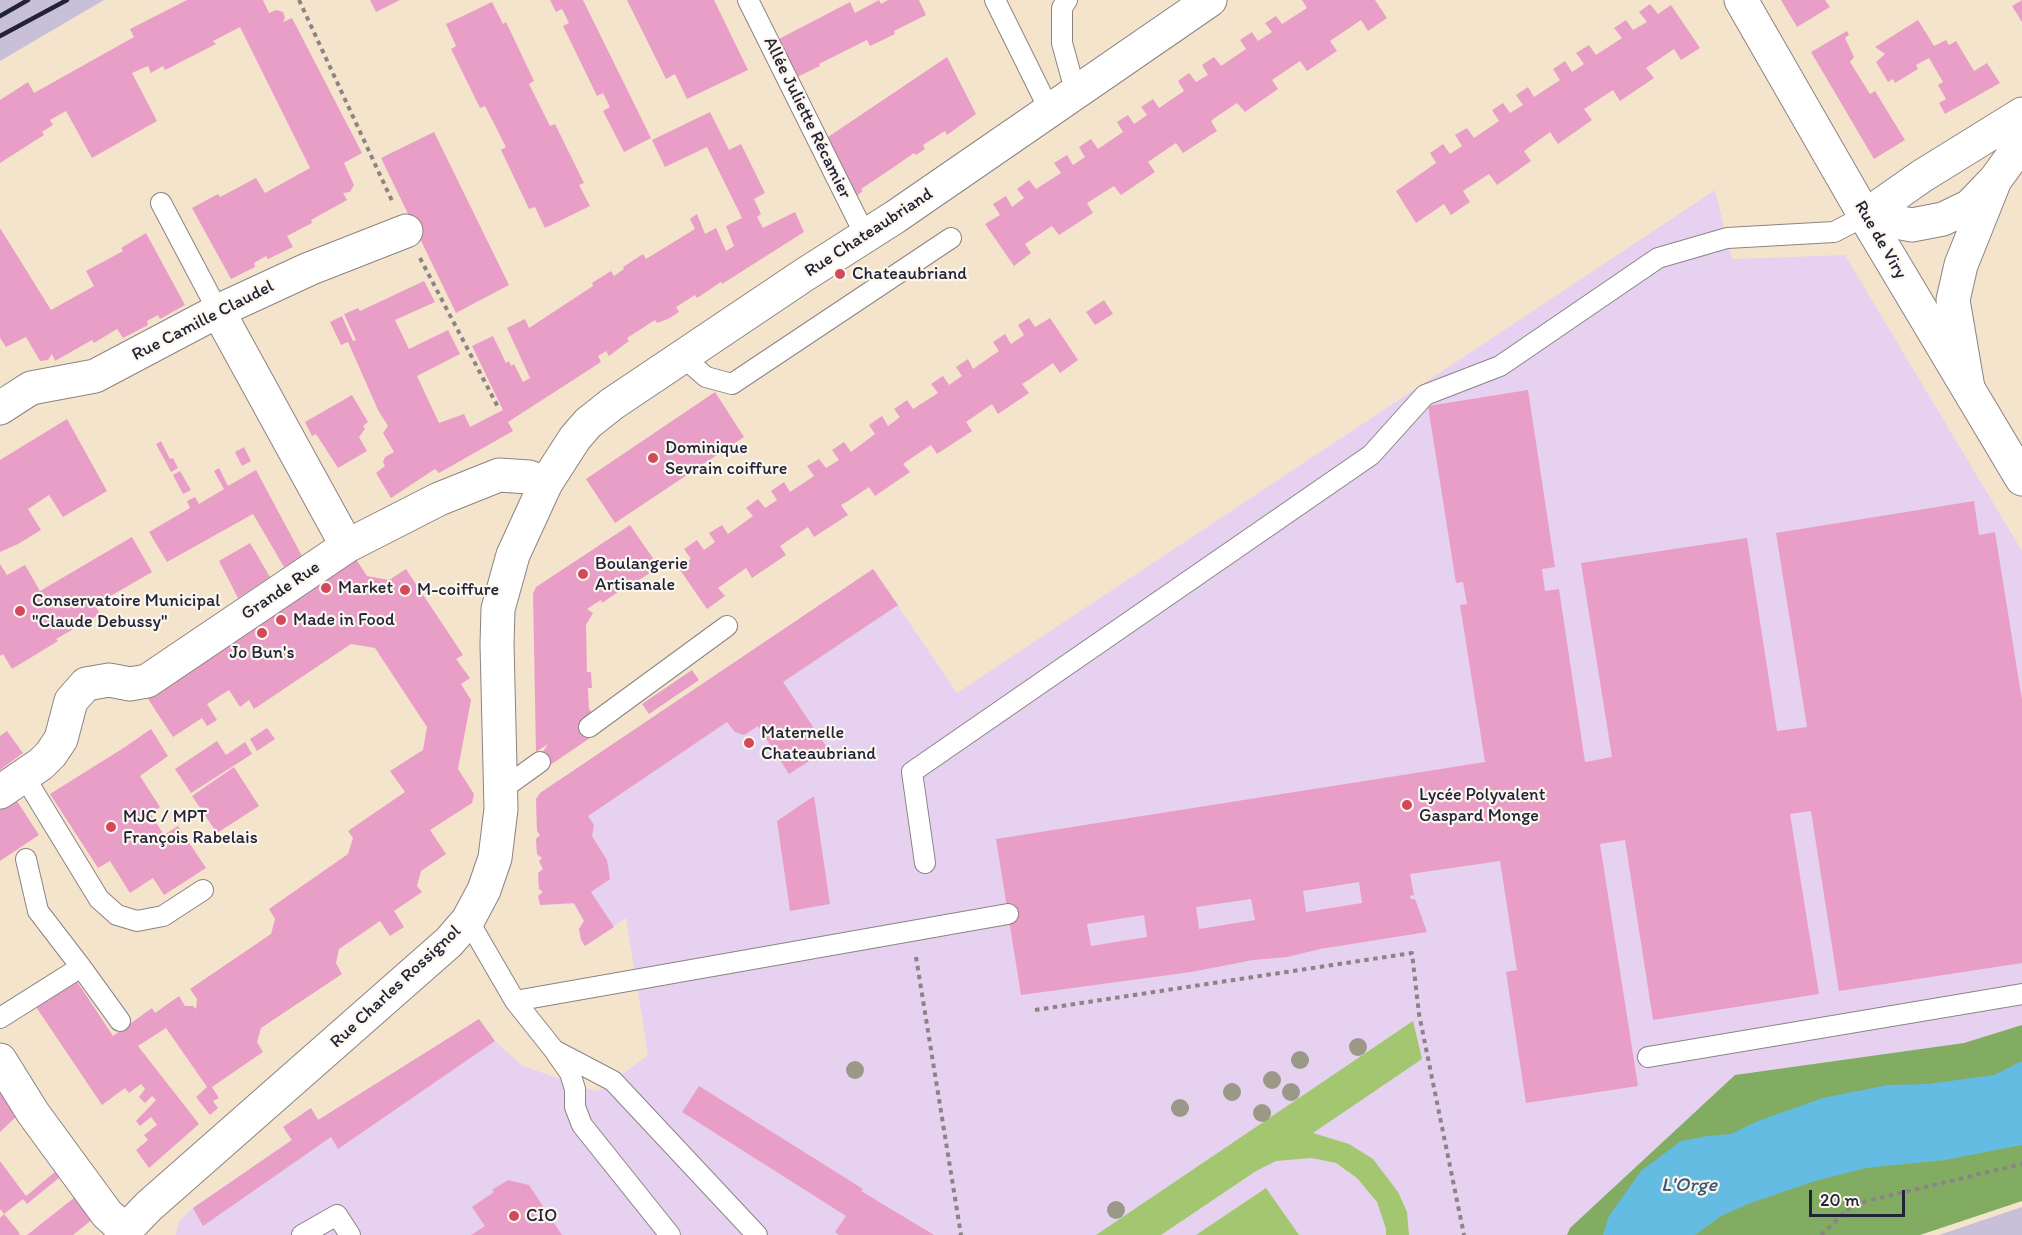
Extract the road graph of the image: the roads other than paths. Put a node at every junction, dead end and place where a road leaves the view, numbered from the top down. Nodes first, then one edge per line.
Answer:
1 (748, 0) edge
2 (994, 0) edge
3 (1067, 0) edge
4 (1210, 0) edge
5 (1741, 0) edge
6 (1063, 102) junction
7 (2022, 114) edge
8 (2022, 143) edge
9 (1995, 180) junction
10 (161, 203) dead end
11 (1865, 216) junction
12 (406, 231) dead end
13 (865, 235) junction
14 (951, 238) dead end
15 (218, 311) junction
16 (683, 357) junction
17 (1968, 388) junction
18 (0, 408) edge
19 (2022, 479) edge
20 (546, 483) junction
21 (347, 546) junction
22 (727, 626) dead end
23 (589, 727) dead end
24 (540, 762) dead end
25 (12, 784) edge
26 (501, 790) junction
27 (26, 860) dead end
28 (925, 862) dead end
29 (203, 890) dead end
30 (1008, 914) dead end
31 (468, 920) junction
32 (81, 967) junction
33 (2022, 994) edge
34 (515, 1001) junction
35 (0, 1018) edge
36 (120, 1021) dead end
37 (554, 1050) junction
38 (1648, 1057) dead end
39 (0, 1060) edge
40 (126, 1234) edge
41 (302, 1235) edge
42 (350, 1235) edge
43 (670, 1235) edge
44 (757, 1235) edge

1 - 13 lane, Allée Juliette Récamier
2 - 6 lane
3 - 6 lane
4 - 6 street, Rue Chateaubriand
5 - 11 street, Rue de Viry
6 - 13 street, Rue Chateaubriand
7 - 11 street
8 - 9 street
9 - 11 street
9 - 17 street
10 - 15 lane
11 - 17 street, Rue de Viry
11 - 28 lane
12 - 15 street, Rue Camille Claudel
13 - 16 street, Rue Chateaubriand
14 - 16 lane
15 - 18 street, Rue Camille Claudel
15 - 21 street
16 - 20 street, Rue Chateaubriand
17 - 19 street, Rue de Viry
20 - 21 street, Grande Rue
20 - 26 street, Rue Charles Rossignol
21 - 25 street, Grande Rue
22 - 23 lane
24 - 26 lane
25 - 29 lane
26 - 31 street, Rue Charles Rossignol
27 - 32 lane
30 - 34 lane
31 - 34 lane
31 - 40 street, Rue Charles Rossignol
32 - 35 lane
32 - 36 lane
33 - 38 lane
34 - 37 lane
37 - 43 lane
37 - 44 lane
39 - 40 street
41 - 42 lane

